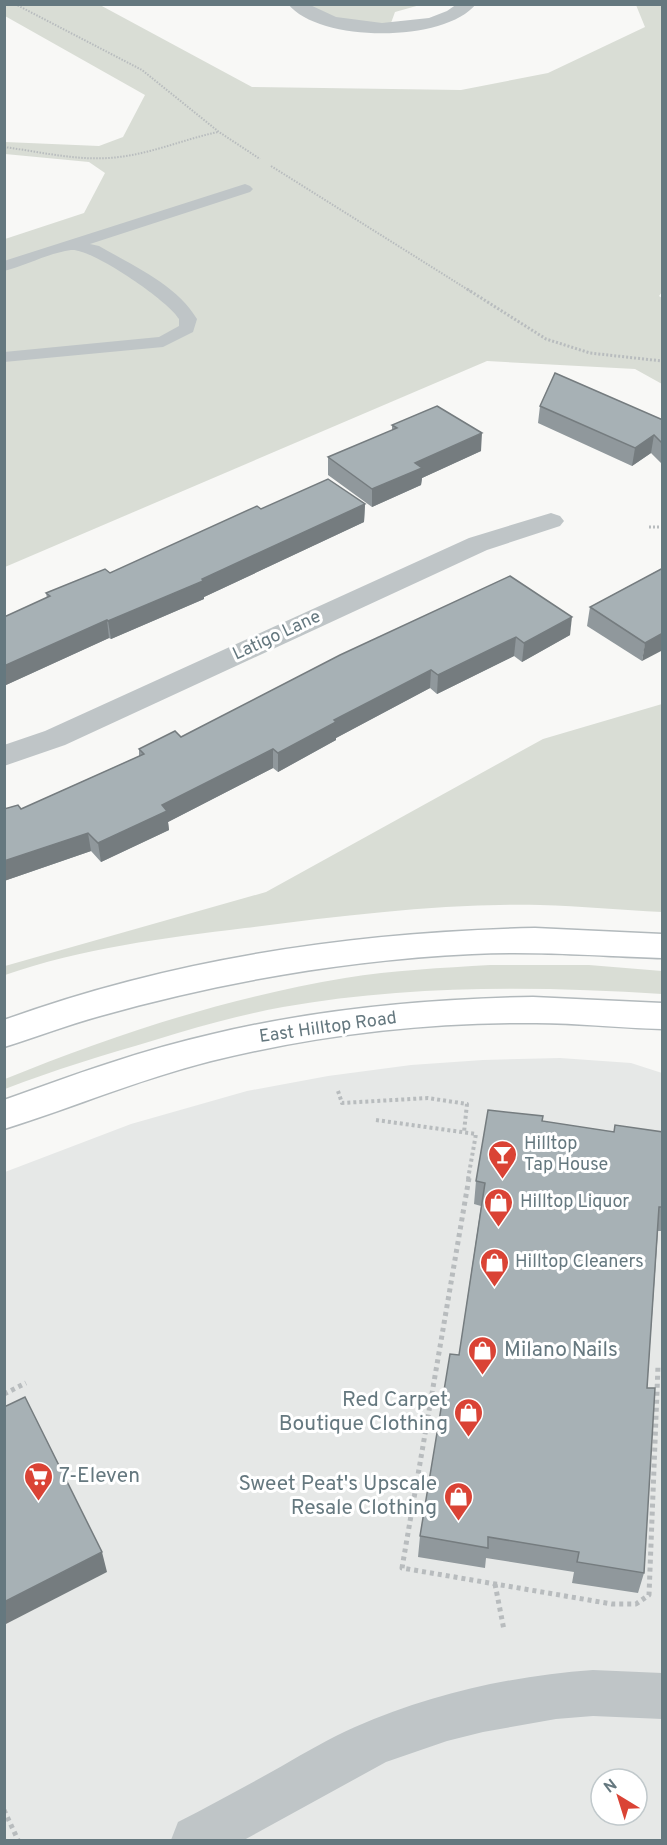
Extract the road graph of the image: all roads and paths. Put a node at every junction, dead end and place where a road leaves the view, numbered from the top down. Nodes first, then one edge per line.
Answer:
1 (15, 4) edge
2 (296, 4) edge
3 (468, 4) edge
4 (219, 132) junction
5 (4, 147) edge
6 (244, 189) dead end
7 (71, 244) junction
8 (4, 266) edge
9 (4, 357) edge
10 (663, 361) edge
11 (551, 520) dead end
12 (649, 526) dead end
13 (663, 527) edge
14 (4, 756) edge
15 (663, 946) edge
16 (663, 1016) edge
17 (4, 1034) edge
18 (338, 1091) dead end
19 (4, 1115) edge
20 (376, 1120) dead end
21 (464, 1132) junction
22 (658, 1366) dead end
23 (26, 1383) dead end
24 (4, 1394) edge
25 (495, 1584) junction
26 (504, 1630) dead end
27 (663, 1696) edge
28 (4, 1810) edge
29 (18, 1840) edge
30 (196, 1840) edge

1 - 4 path
2 - 3 street
4 - 5 path
4 - 10 path
6 - 7 lane
7 - 8 lane
7 - 9 lane
11 - 14 street, Latigo Lane
12 - 13 path
15 - 17 main road
16 - 19 main road, East Hilltop Road
18 - 21 path
20 - 21 path
21 - 25 path
22 - 25 path
23 - 24 path
25 - 26 path
27 - 30 street
28 - 29 path

